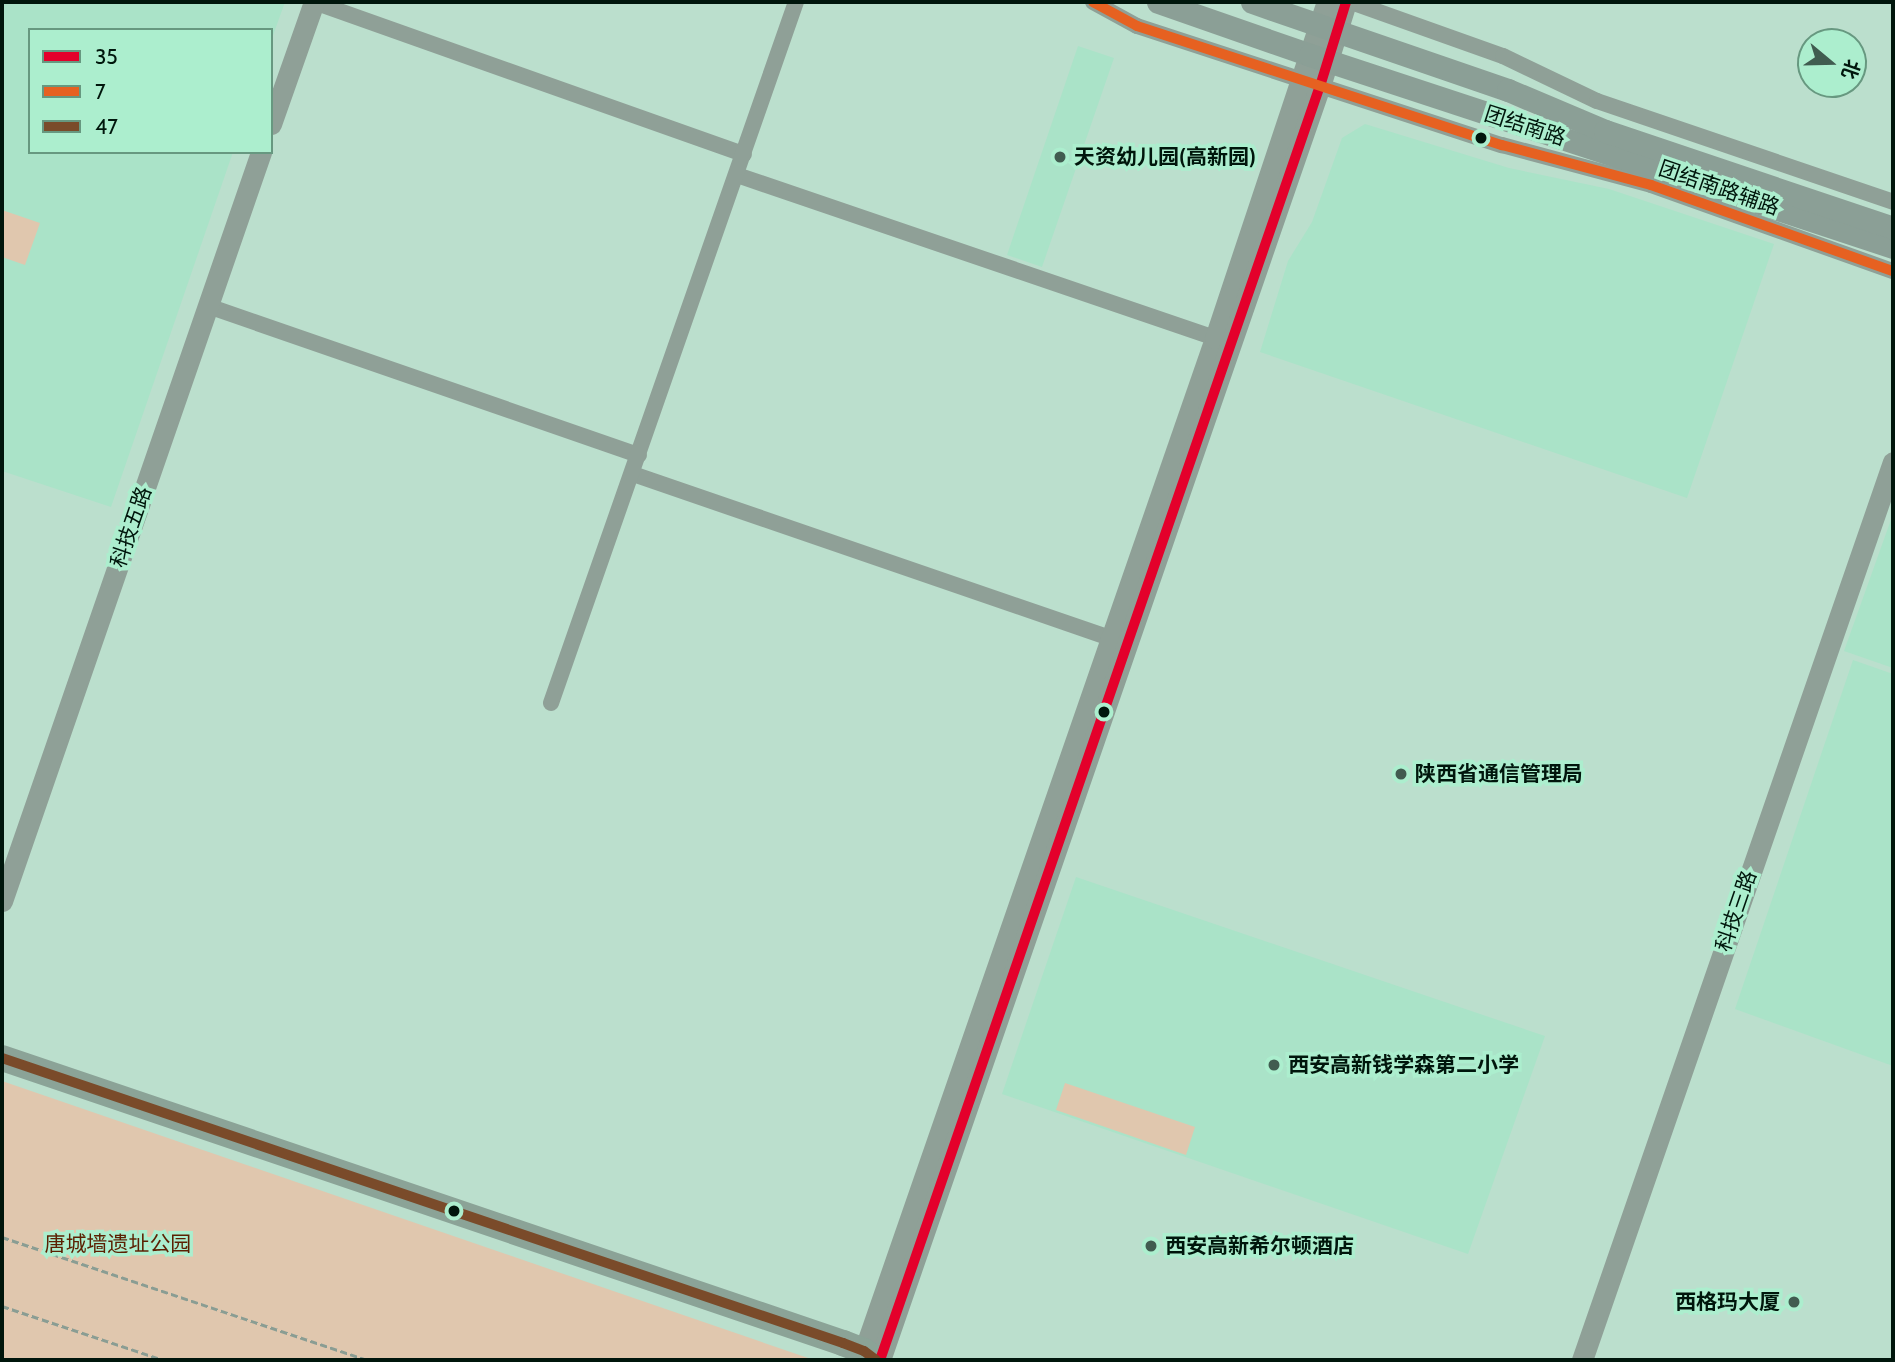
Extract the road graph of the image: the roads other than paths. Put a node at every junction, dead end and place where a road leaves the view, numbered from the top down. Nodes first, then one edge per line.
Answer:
1 (314, 2) edge
2 (796, 2) edge
3 (1093, 2) edge
4 (1158, 2) edge
5 (1252, 2) edge
6 (1327, 2) edge
7 (1348, 2) edge
8 (1328, 28) junction
9 (1319, 58) junction
10 (1311, 81) junction
11 (273, 118) edge
12 (744, 153) junction
13 (260, 154) edge
14 (737, 175) junction
15 (1893, 202) edge
16 (1893, 228) edge
17 (1893, 247) edge
18 (1893, 271) edge
19 (208, 306) junction
20 (1215, 338) junction
21 (639, 455) junction
22 (1893, 462) edge
23 (633, 474) junction
24 (1110, 638) junction
25 (551, 703) dead end
26 (2, 901) edge
27 (2, 1058) edge
28 (860, 1356) edge
29 (1582, 1360) edge

1 - 11 street
1 - 12 street
2 - 12 street
3 - 10 street, 团结南路辅路
4 - 9 main road, 团结南路
5 - 8 main road, 团结南路
6 - 8 street
7 - 8 street
7 - 15 street, 团结南路辅路
8 - 9 street
8 - 16 main road, 团结南路
9 - 10 street
9 - 17 main road, 团结南路
10 - 18 street, 团结南路辅路
10 - 20 street
10 - 28 street
12 - 14 street
13 - 19 street, 科技五路
14 - 20 street
14 - 21 street
19 - 21 street
19 - 26 street, 科技五路
20 - 24 street
21 - 23 street
22 - 29 street, 科技三路
23 - 24 street
23 - 25 street
24 - 28 street
27 - 28 main road

